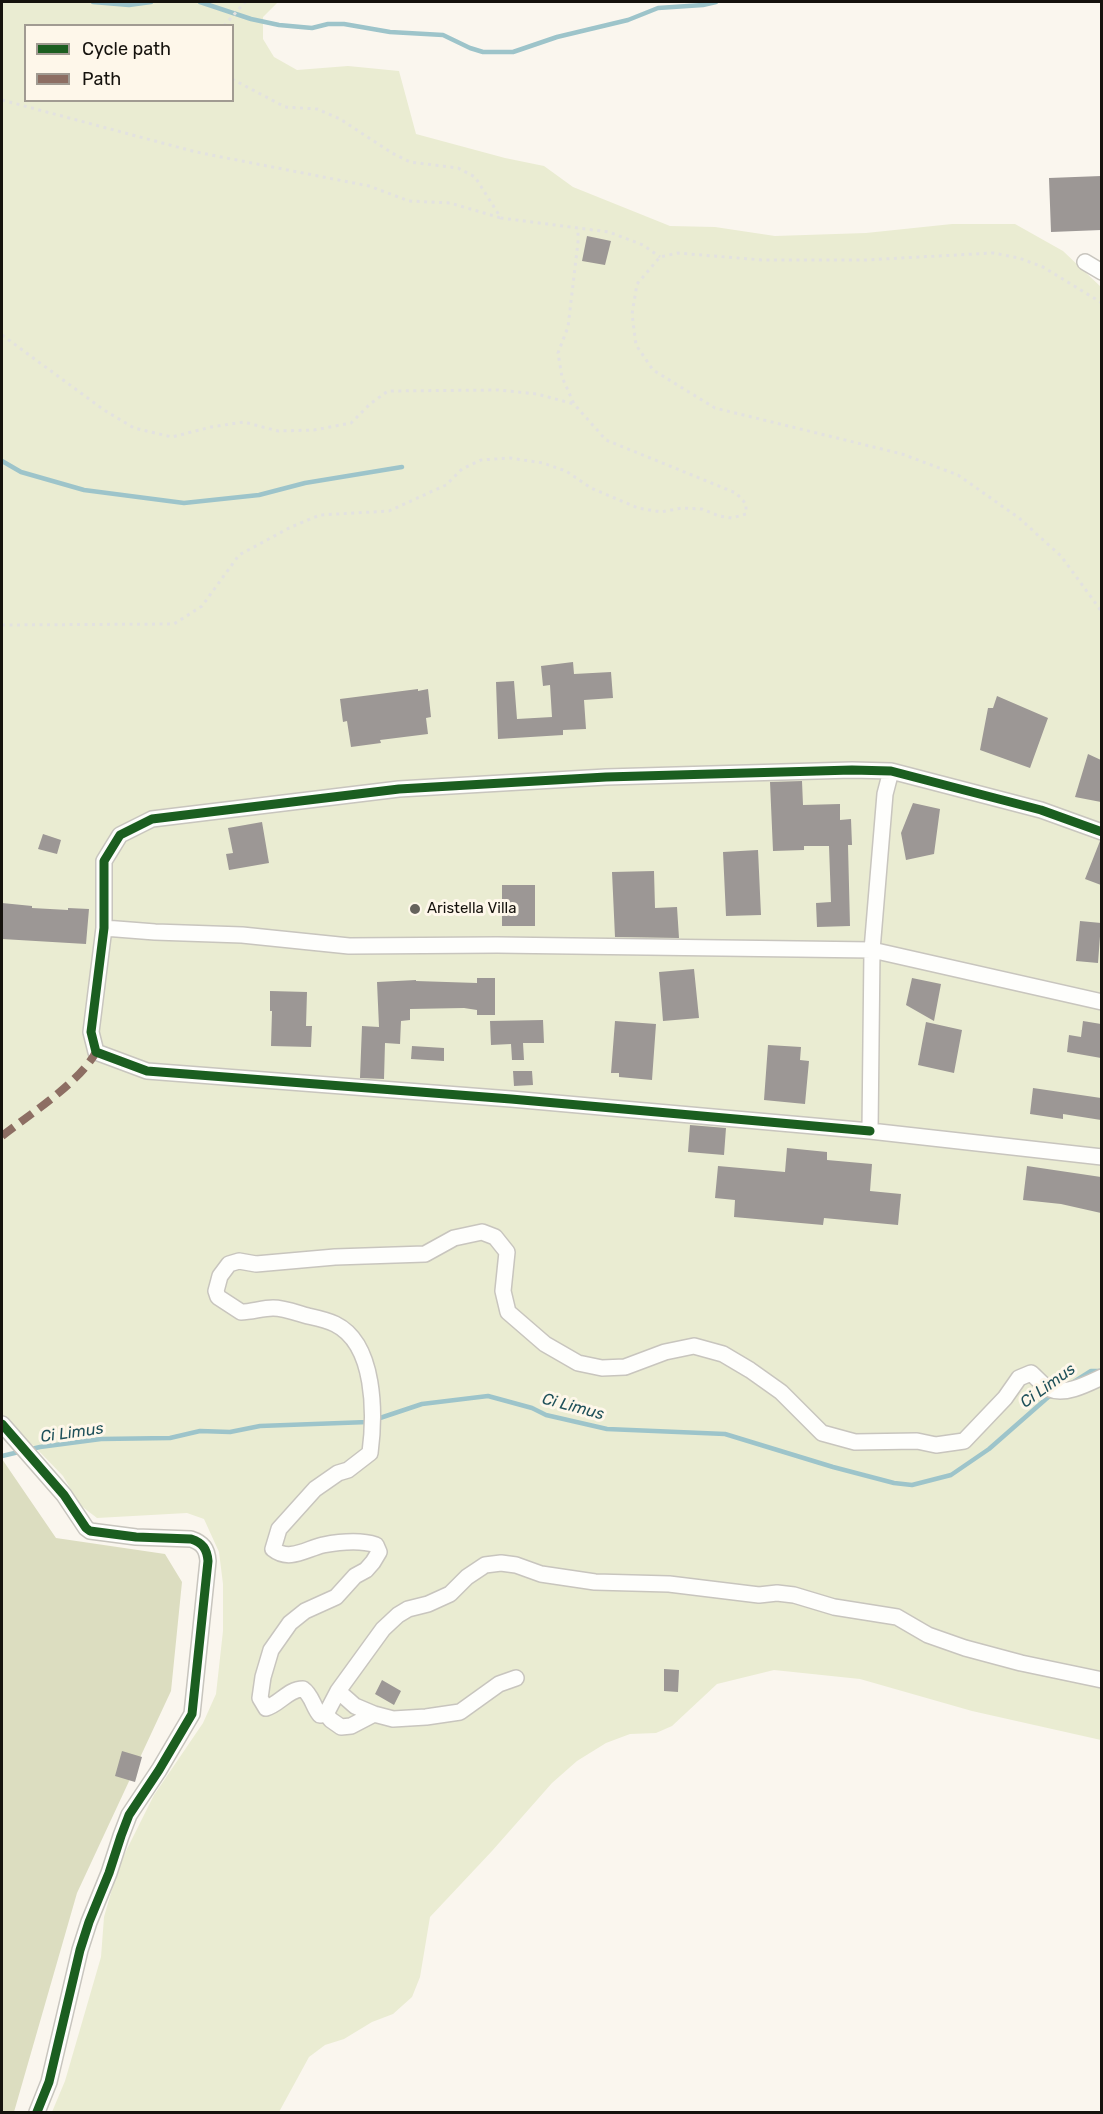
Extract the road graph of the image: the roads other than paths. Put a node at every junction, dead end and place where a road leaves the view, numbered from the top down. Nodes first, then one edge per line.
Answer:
1 (1085, 262) dead end
2 (1101, 272) edge
3 (891, 771) junction
4 (1101, 832) edge
5 (104, 928) junction
6 (872, 950) junction
7 (1101, 1002) edge
8 (870, 1131) junction
9 (1101, 1156) edge
10 (1101, 1377) edge
11 (2, 1424) edge
12 (516, 1678) dead end
13 (1101, 1680) edge
14 (338, 1691) junction
15 (326, 1714) junction
16 (374, 1714) junction
17 (37, 2112) edge

1 - 2 street
3 - 4 street
3 - 5 street
3 - 6 street
5 - 6 street
5 - 8 street
6 - 7 street
6 - 8 street
8 - 9 street
10 - 15 street
11 - 17 street
12 - 16 street
13 - 14 street
14 - 15 street
14 - 16 street
15 - 16 street

